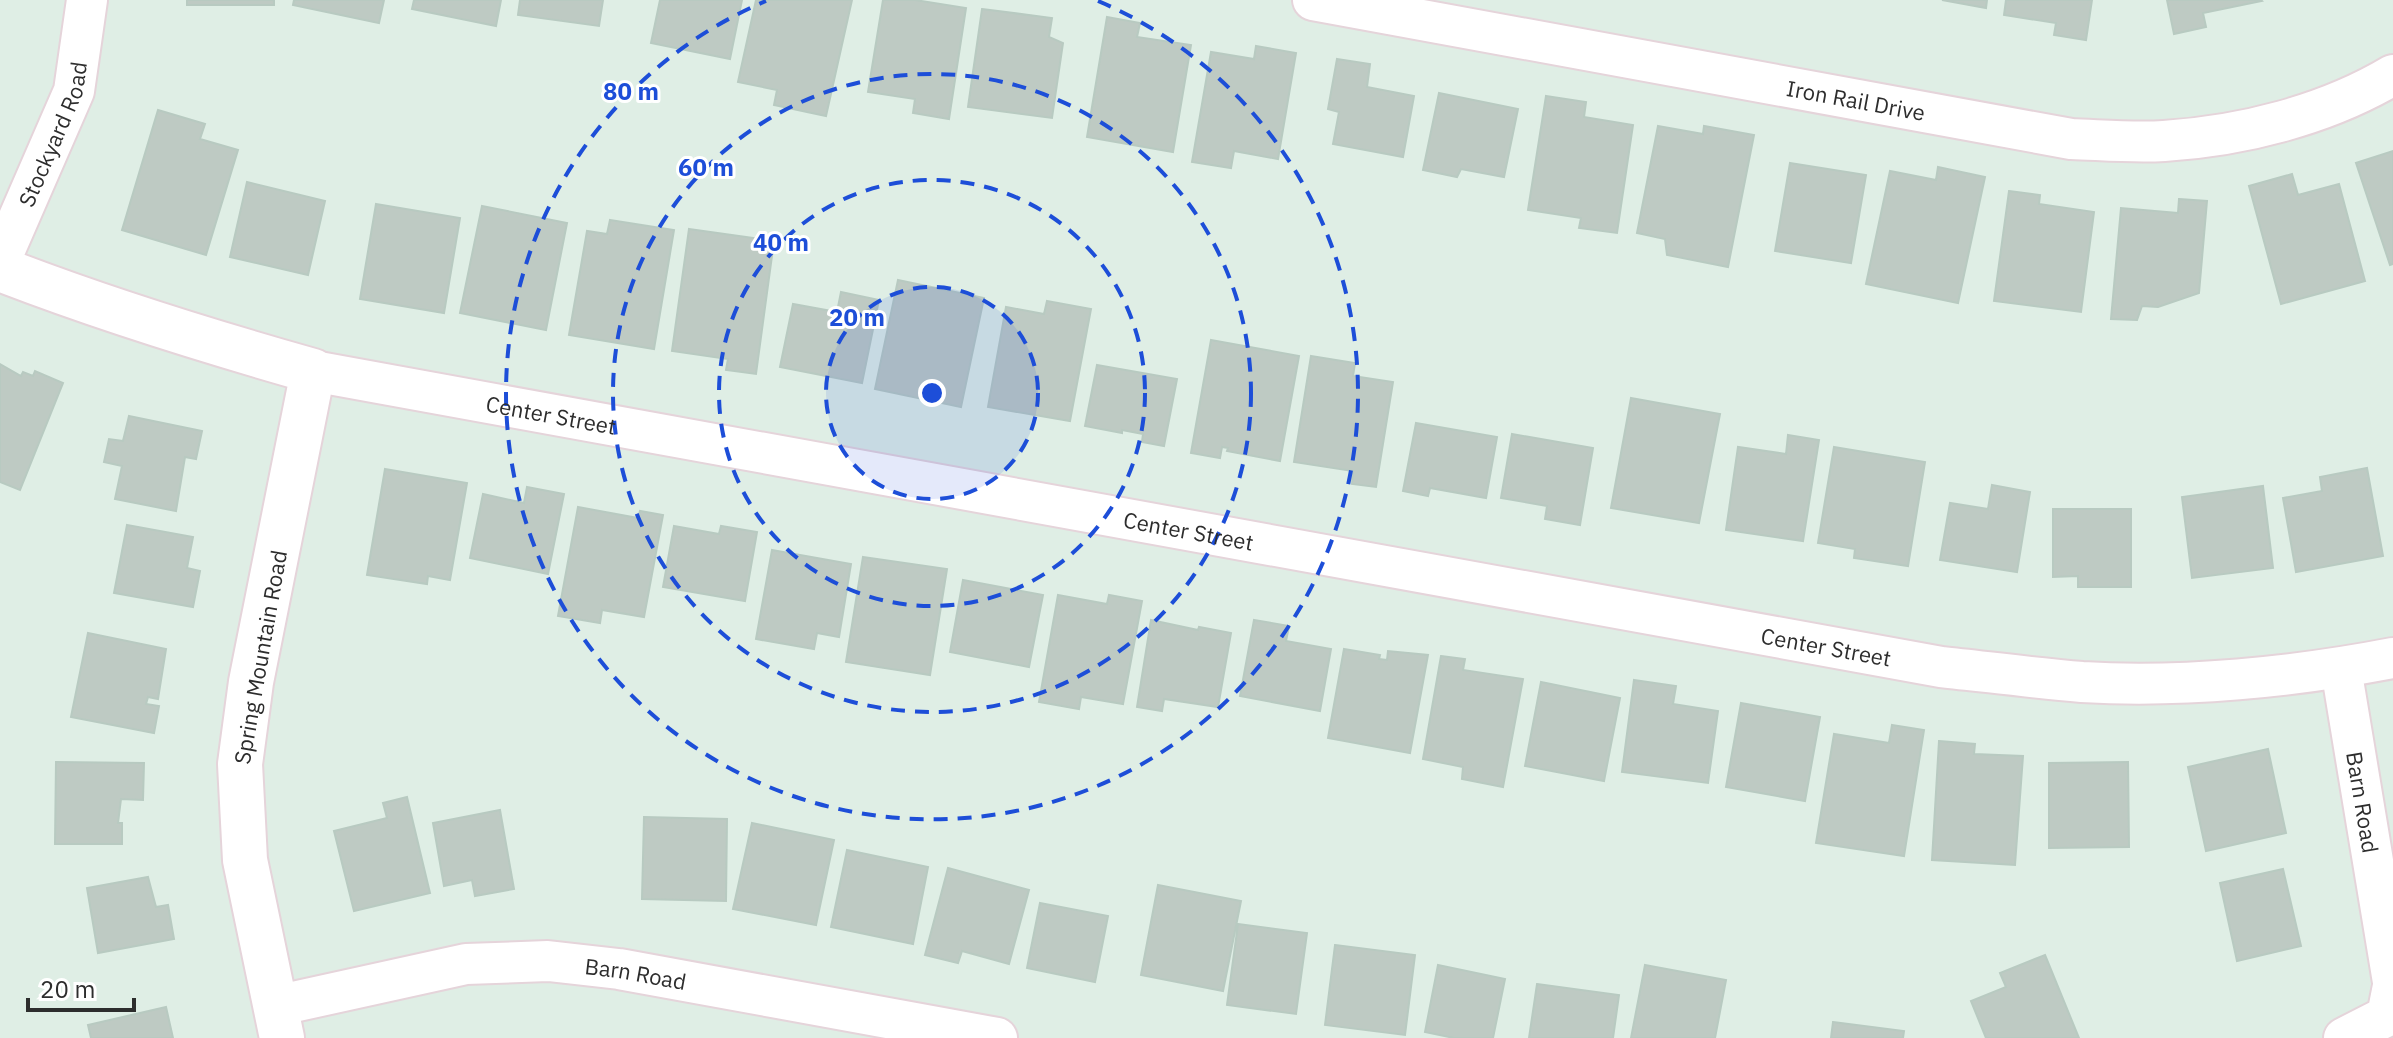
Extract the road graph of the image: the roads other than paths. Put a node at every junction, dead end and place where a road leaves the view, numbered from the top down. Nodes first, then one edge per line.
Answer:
1 (87, 0) edge
2 (1313, 0) edge
3 (2393, 75) edge
4 (0, 261) edge
5 (0, 269) edge
6 (313, 371) junction
7 (2393, 658) edge
8 (2341, 668) junction
9 (2393, 984) edge
10 (279, 1022) edge
11 (997, 1038) edge
12 (2344, 1038) edge

1 - 4 street, Stockyard Road
2 - 3 street, Iron Rail Drive
5 - 6 street, Center Street
6 - 8 street, Center Street
6 - 10 street, Spring Mountain Road
7 - 8 street, Center Street
8 - 9 street, Barn Road
9 - 12 street, Barn Road
10 - 11 street, Barn Road

